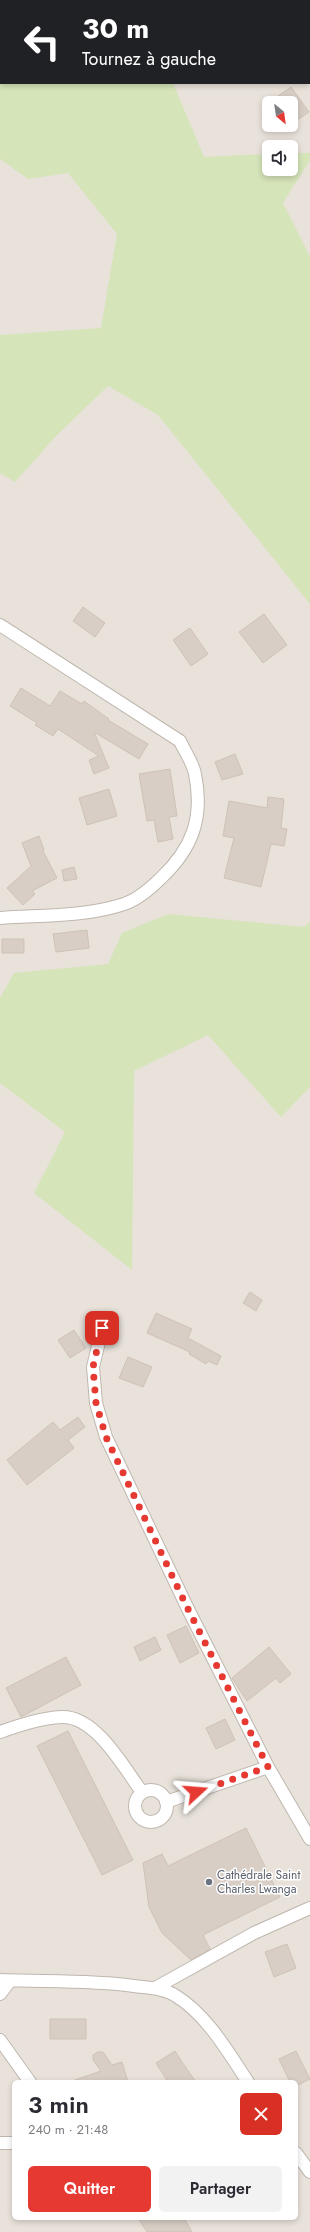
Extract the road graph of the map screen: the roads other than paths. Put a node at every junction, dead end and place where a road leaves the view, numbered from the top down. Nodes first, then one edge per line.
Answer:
1 (0, 625) edge
2 (0, 918) edge
3 (102, 1328) dead end
4 (0, 1732) edge
5 (268, 1767) junction
6 (142, 1792) junction
7 (166, 1802) junction
8 (310, 1839) edge
9 (308, 1910) edge
10 (5, 1980) edge
11 (155, 1988) junction
12 (0, 1994) edge
13 (0, 2040) edge
14 (29, 2080) edge
15 (247, 2080) edge
16 (0, 2143) edge
17 (12, 2143) edge
18 (298, 2156) edge
19 (310, 2172) edge

1 - 2 street
3 - 5 street
4 - 6 street
5 - 7 street
5 - 8 street
6 - 7 street
6 - 7 street
9 - 11 street
10 - 11 street
10 - 12 street
11 - 15 street
13 - 14 street
16 - 17 street
18 - 19 street

